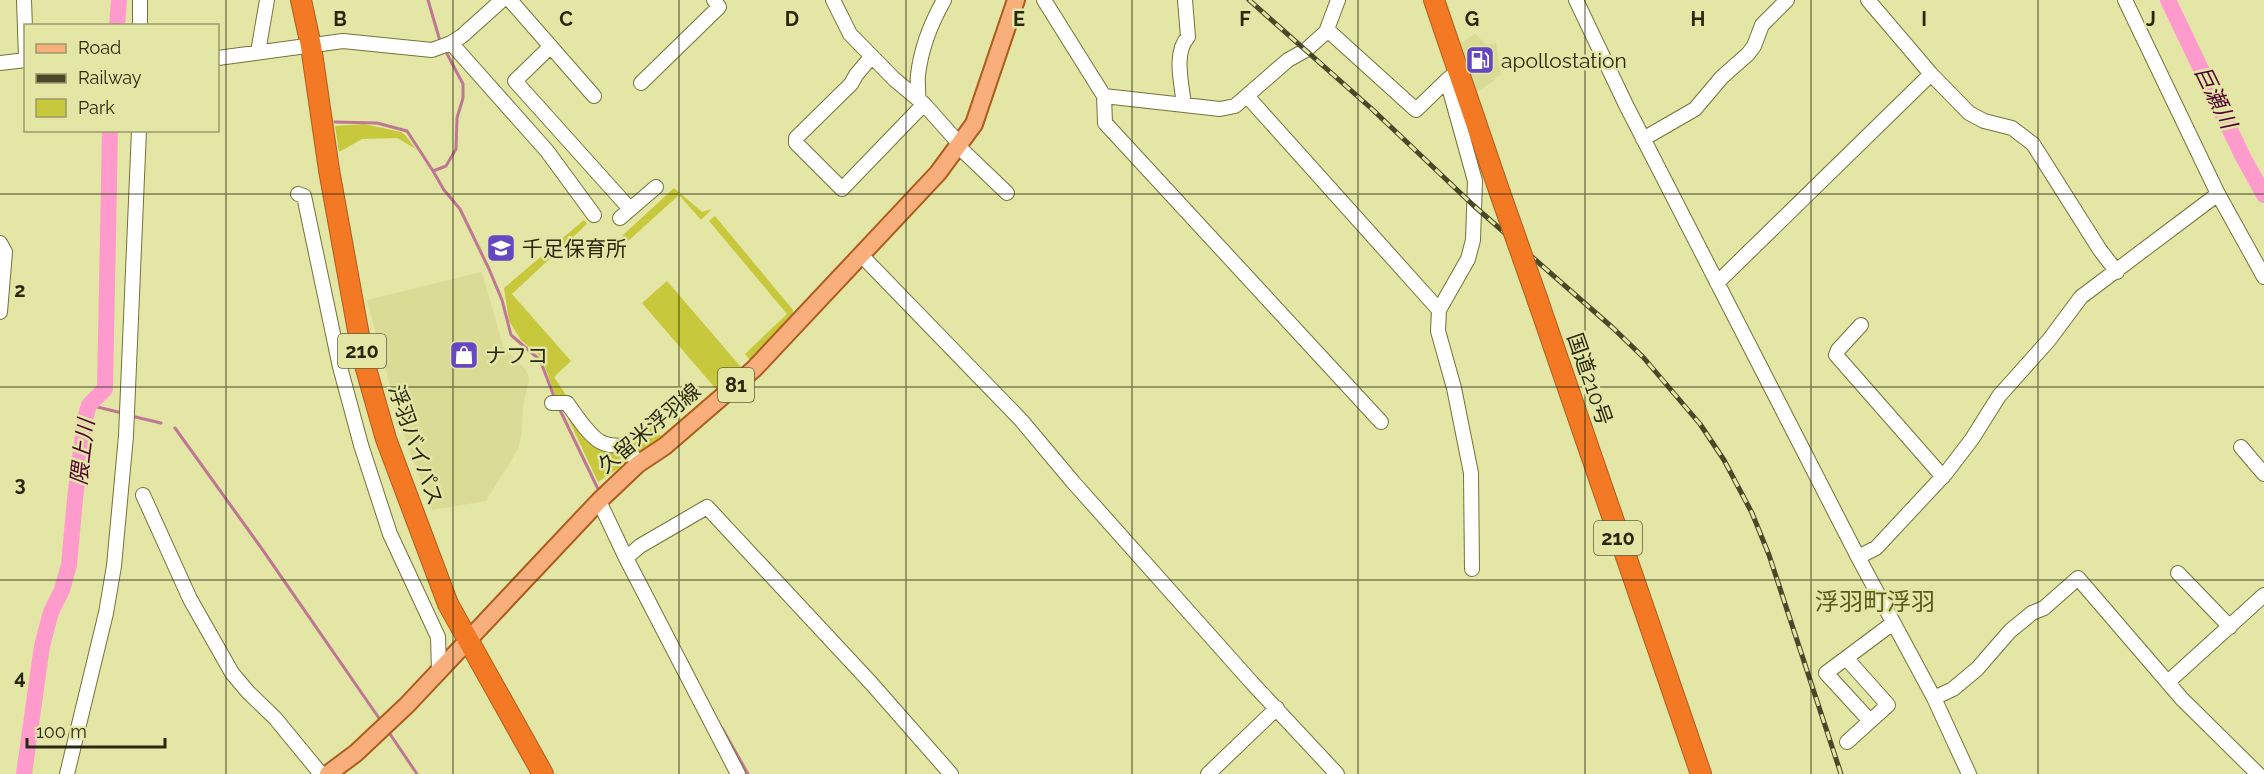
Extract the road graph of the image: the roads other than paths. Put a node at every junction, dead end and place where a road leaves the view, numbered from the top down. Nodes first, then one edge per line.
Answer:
1 (24, 0) edge
2 (140, 0) edge
3 (267, 0) edge
4 (301, 0) edge
5 (502, 0) edge
6 (510, 0) edge
7 (714, 0) edge
8 (833, 0) edge
9 (944, 0) edge
10 (1016, 0) edge
11 (1044, 0) edge
12 (1185, 0) edge
13 (1338, 0) edge
14 (1434, 0) edge
15 (1576, 0) edge
16 (1787, 0) edge
17 (1868, 0) edge
18 (2125, 0) edge
19 (25, 24) edge
20 (140, 24) edge
21 (1326, 32) junction
22 (451, 43) junction
23 (311, 46) junction
24 (550, 47) junction
25 (258, 52) junction
26 (872, 56) junction
27 (219, 58) edge
28 (24, 59) edge
29 (0, 63) edge
30 (1930, 74) junction
31 (1453, 75) junction
32 (640, 82) dead end
33 (594, 96) dead end
34 (1104, 96) junction
35 (1248, 96) junction
36 (921, 101) junction
37 (1184, 105) junction
38 (139, 132) edge
39 (1643, 139) junction
40 (959, 147) junction
41 (589, 163) junction
42 (570, 182) junction
43 (656, 187) dead end
44 (1007, 193) dead end
45 (298, 194) dead end
46 (2218, 194) junction
47 (594, 215) dead end
48 (0, 243) edge
49 (862, 256) junction
50 (2117, 272) junction
51 (2264, 277) edge
52 (1717, 283) junction
53 (1439, 310) junction
54 (0, 312) edge
55 (1861, 325) dead end
56 (557, 403) dead end
57 (1381, 422) dead end
58 (2241, 447) dead end
59 (638, 464) junction
60 (2264, 474) edge
61 (1943, 477) junction
62 (143, 495) dead end
63 (599, 501) junction
64 (1858, 557) junction
65 (626, 558) junction
66 (1472, 569) dead end
67 (2178, 573) dead end
68 (2264, 595) edge
69 (1893, 623) junction
70 (2230, 627) junction
71 (468, 640) junction
72 (1846, 658) junction
73 (439, 670) junction
74 (2168, 682) junction
75 (1934, 698) junction
76 (1277, 708) junction
77 (1870, 721) junction
78 (1847, 742) dead end
79 (67, 774) edge
80 (321, 774) edge
81 (328, 774) edge
82 (543, 774) edge
83 (738, 774) edge
84 (951, 774) edge
85 (1208, 774) edge
86 (1337, 774) edge
87 (1701, 774) edge
88 (1969, 774) edge
89 (2258, 774) edge

1 - 19 street
2 - 20 street
3 - 25 street
4 - 23 highway, 浮羽バイパス / 210
5 - 22 street
6 - 24 street
7 - 32 street
8 - 26 street
9 - 36 street
10 - 40 main road, 久留米浮羽線 / 81
11 - 34 street
12 - 37 street
13 - 21 street
14 - 31 highway, 国道210号 / 210
15 - 39 street
16 - 39 street
17 - 30 street
18 - 46 street
21 - 31 street
21 - 35 street
22 - 23 street
22 - 42 street
23 - 25 street
23 - 71 highway, 浮羽バイパス / 210
24 - 33 street
24 - 41 street
25 - 27 street
26 - 36 street
26 - 36 street
28 - 29 street
30 - 50 street
30 - 52 street
31 - 53 street
31 - 87 highway, 国道210号 / 210, bridge
34 - 37 street
34 - 57 street
35 - 37 street
35 - 53 street
36 - 40 street
38 - 79 street
39 - 52 street
40 - 44 street
40 - 49 main road, 久留米浮羽線 / 81
41 - 42 street
41 - 43 street
42 - 47 street
45 - 73 street
46 - 50 street
46 - 51 street
48 - 54 street
49 - 59 main road, 久留米浮羽線 / 81
49 - 76 street
50 - 61 street
52 - 64 street
53 - 66 street
55 - 61 street
56 - 59 street
58 - 60 street
59 - 63 main road, 久留米浮羽線 / 81
61 - 64 street
62 - 80 street
63 - 65 street
63 - 71 main road, 久留米浮羽線 / 81
64 - 69 street
65 - 83 street
65 - 84 street
67 - 70 street
68 - 70 street
69 - 72 street
69 - 75 street
70 - 74 street
71 - 73 main road, 久留米浮羽線 / 81
71 - 82 highway, 浮羽バイパス / 210
72 - 77 street
72 - 77 street
73 - 81 main road, 久留米浮羽線 / 81
74 - 75 street
74 - 89 street
75 - 88 street
76 - 85 street
76 - 86 street
77 - 78 street

